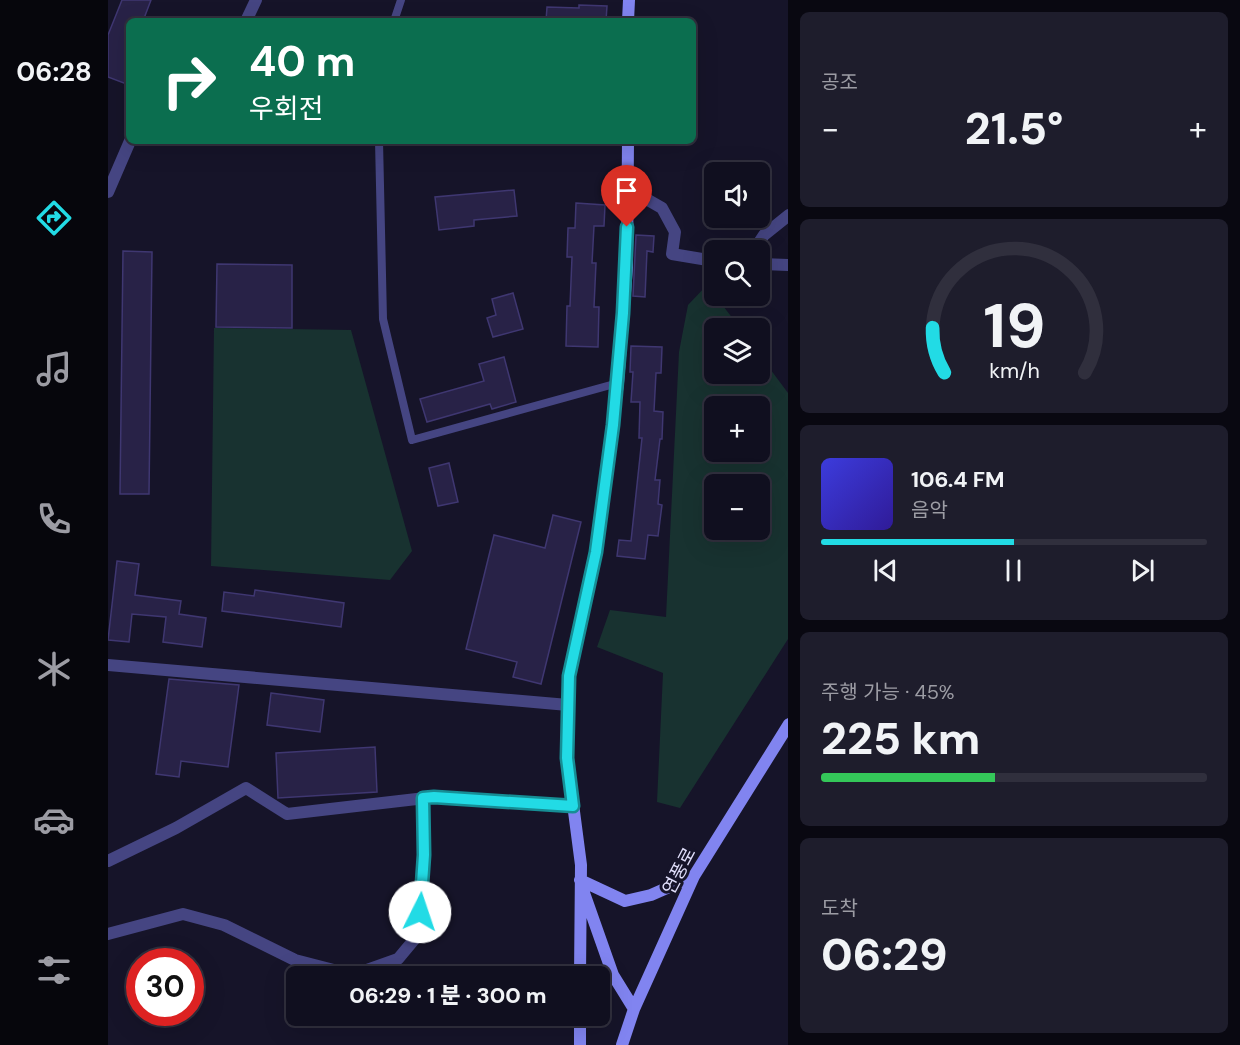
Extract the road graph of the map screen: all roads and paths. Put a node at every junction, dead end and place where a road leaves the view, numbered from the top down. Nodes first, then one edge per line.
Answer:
1 (256, 0) edge
2 (401, 0) edge
3 (628, 0) edge
4 (247, 18) edge
5 (395, 18) edge
6 (628, 18) edge
7 (129, 144) edge
8 (379, 144) edge
9 (628, 144) edge
10 (627, 188) junction
11 (108, 192) edge
12 (788, 216) edge
13 (761, 240) edge
14 (704, 259) edge
15 (770, 264) edge
16 (788, 265) edge
17 (618, 383) junction
18 (108, 665) edge
19 (568, 705) junction
20 (788, 726) edge
21 (423, 798) junction
22 (573, 806) junction
23 (108, 861) edge
24 (694, 876) junction
25 (580, 880) junction
26 (108, 934) edge
27 (580, 966) edge
28 (634, 1009) junction
29 (580, 1026) edge
30 (580, 1045) edge
31 (622, 1045) edge

1 - 4 street
2 - 5 lane
3 - 6 main road
7 - 11 street
8 - 17 lane
9 - 10 main road
10 - 14 street
10 - 17 main road
12 - 13 street
15 - 16 street
17 - 19 main road
18 - 19 street
19 - 22 main road
20 - 24 main road, 연풍로
21 - 22 street
21 - 23 street
21 - 26 street
22 - 25 main road
24 - 25 main road
24 - 28 main road, 연풍로
25 - 27 main road
25 - 28 main road
28 - 31 main road, 연풍로
29 - 30 main road

